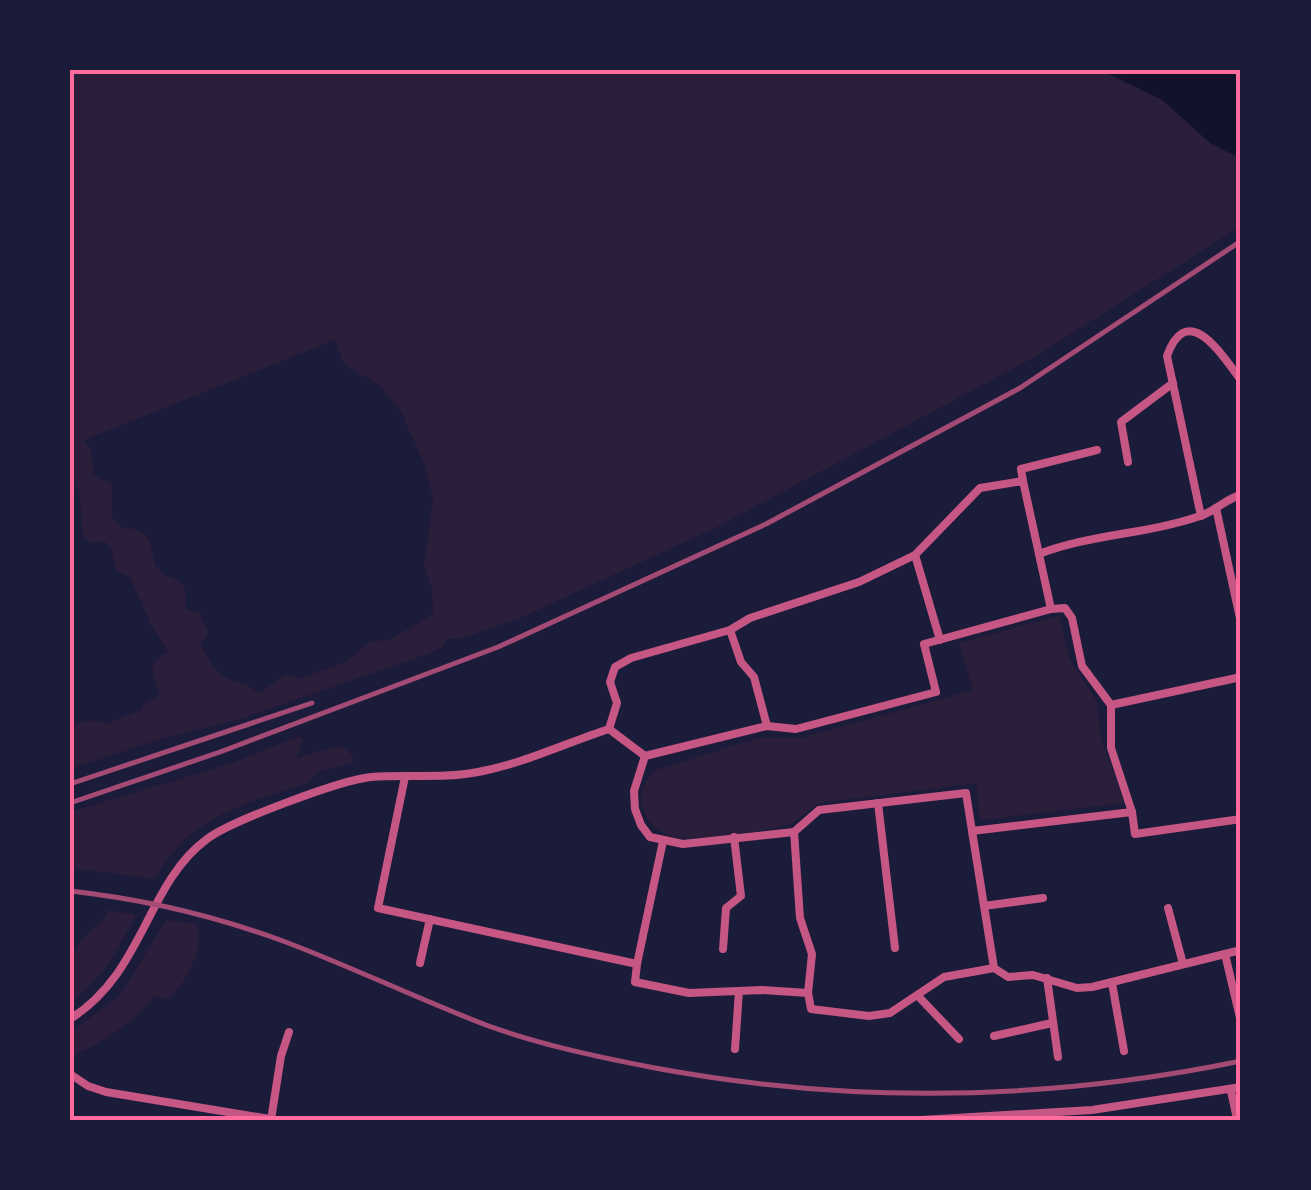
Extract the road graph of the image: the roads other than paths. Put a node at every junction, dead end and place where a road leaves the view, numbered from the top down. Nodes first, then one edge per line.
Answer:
1 (1241, 380) edge
2 (1173, 384) junction
3 (1097, 450) dead end
4 (1128, 462) dead end
5 (1023, 481) junction
6 (1241, 495) edge
7 (1216, 508) junction
8 (1202, 516) junction
9 (1039, 554) junction
10 (915, 556) junction
11 (1237, 587) edge
12 (1051, 609) junction
13 (1241, 623) edge
14 (730, 630) junction
15 (940, 640) junction
16 (1241, 678) edge
17 (1111, 705) junction
18 (767, 726) junction
19 (609, 729) junction
20 (645, 756) junction
21 (404, 778) junction
22 (878, 803) junction
23 (1132, 812) junction
24 (1241, 819) edge
25 (972, 831) junction
26 (794, 832) junction
27 (734, 837) junction
28 (663, 840) junction
29 (1043, 898) dead end
30 (984, 906) junction
31 (1168, 908) dead end
32 (430, 920) junction
33 (895, 948) dead end
34 (722, 949) dead end
35 (1241, 950) edge
36 (1226, 954) junction
37 (420, 963) dead end
38 (637, 964) junction
39 (1183, 964) junction
40 (994, 968) junction
41 (1047, 978) junction
42 (1112, 983) junction
43 (739, 991) junction
44 (808, 993) junction
45 (918, 996) junction
46 (70, 1020) edge
47 (1241, 1022) edge
48 (1052, 1023) junction
49 (288, 1032) dead end
50 (994, 1036) dead end
51 (959, 1039) dead end
52 (735, 1049) dead end
53 (1124, 1051) dead end
54 (1058, 1057) dead end
55 (70, 1074) edge
56 (1241, 1087) edge
57 (1231, 1091) junction
58 (202, 1115) edge
59 (1237, 1119) edge
60 (274, 1120) edge
61 (441, 1120) edge
62 (479, 1120) edge
63 (921, 1120) edge

1 - 2 street
2 - 4 street
2 - 8 street
3 - 5 street
5 - 9 street
5 - 10 street
6 - 7 street
7 - 8 street
7 - 11 street
8 - 9 street
9 - 12 street
10 - 14 street
10 - 15 street
11 - 13 street
12 - 15 street
12 - 17 street
14 - 18 street
14 - 19 street
15 - 18 street
16 - 17 street
17 - 23 street
18 - 20 street
19 - 20 street
19 - 21 street
20 - 28 street
21 - 32 street
21 - 46 street
22 - 25 street
22 - 26 street
22 - 33 street
23 - 24 street
23 - 25 street
25 - 30 street
26 - 27 street
26 - 44 street
27 - 28 street
27 - 34 street
28 - 38 street
29 - 30 street
30 - 40 street
31 - 39 street
32 - 37 street
32 - 38 street
35 - 36 street
36 - 39 street
36 - 47 street
38 - 43 street
39 - 42 street
40 - 41 street
40 - 45 street
41 - 42 street
41 - 48 street
42 - 53 street
43 - 44 street
43 - 52 street
44 - 45 street
45 - 51 street
48 - 50 street
48 - 54 street
49 - 60 street
55 - 58 street
56 - 57 street
57 - 59 street
57 - 63 street
58 - 60 street
61 - 62 street

